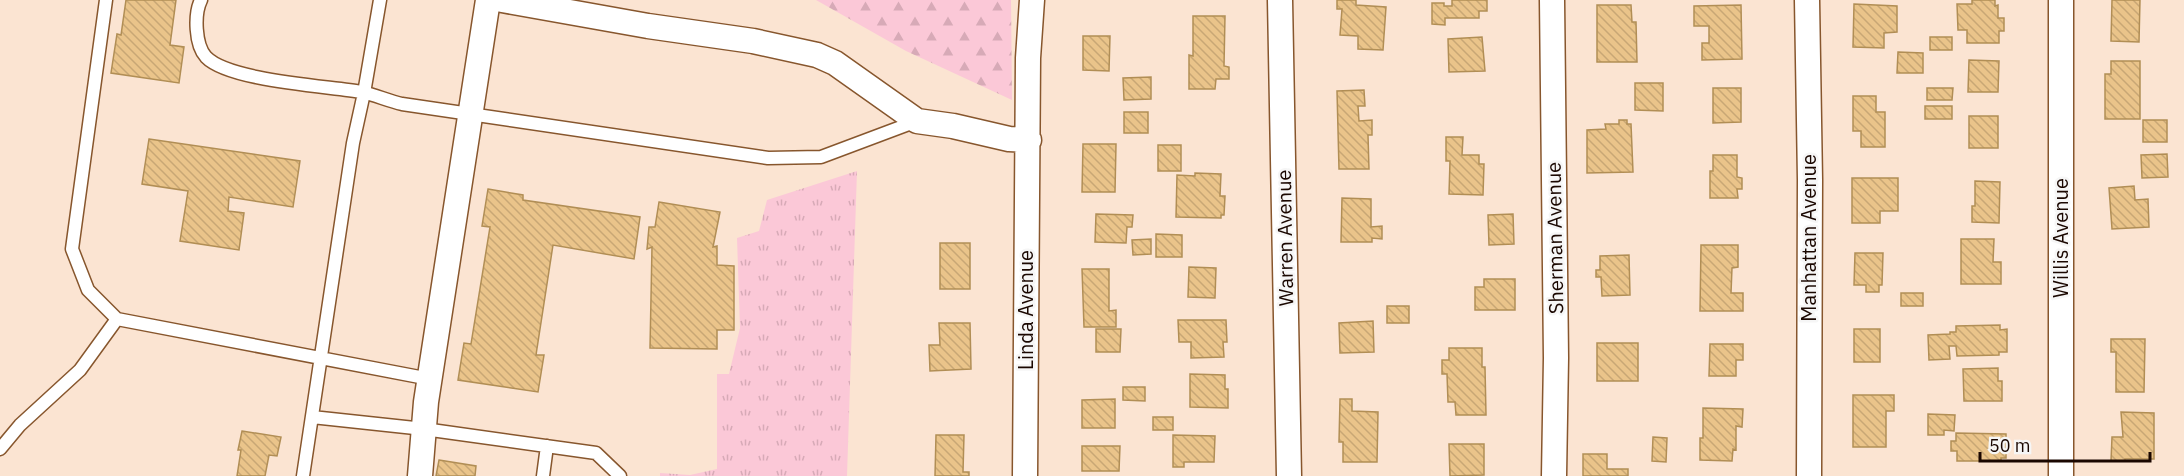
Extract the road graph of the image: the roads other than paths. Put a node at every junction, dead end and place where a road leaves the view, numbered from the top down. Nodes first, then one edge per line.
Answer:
1 (105, 0) edge
2 (201, 0) edge
3 (380, 0) edge
4 (488, 0) edge
5 (502, 0) edge
6 (1032, 0) edge
7 (1280, 0) edge
8 (1552, 0) edge
9 (1807, 0) edge
10 (2061, 0) edge
11 (364, 93) junction
12 (471, 113) junction
13 (917, 121) junction
14 (1029, 140) junction
15 (117, 319) junction
16 (321, 358) junction
17 (430, 380) junction
18 (312, 417) junction
19 (424, 429) junction
20 (547, 446) junction
21 (0, 448) edge
22 (303, 476) edge
23 (420, 476) edge
24 (543, 476) edge
25 (620, 476) edge
26 (1026, 476) edge
27 (1289, 476) edge
28 (1554, 476) edge
29 (1809, 476) edge
30 (2061, 476) edge

1 - 15 lane
2 - 11 lane
3 - 11 lane
4 - 12 street
5 - 13 street
6 - 14 street, Linda Avenue
7 - 27 street, Warren Avenue
8 - 28 street, Sherman Avenue
9 - 29 street, Manhattan Avenue
10 - 30 street, Willis Avenue
11 - 12 lane
11 - 16 lane
12 - 13 lane
12 - 17 street
13 - 14 street
14 - 26 street, Linda Avenue
15 - 16 lane
15 - 21 lane
16 - 17 lane
16 - 18 lane
17 - 19 street
18 - 19 lane
18 - 22 lane
19 - 20 lane
19 - 23 street
20 - 24 lane
20 - 25 lane

